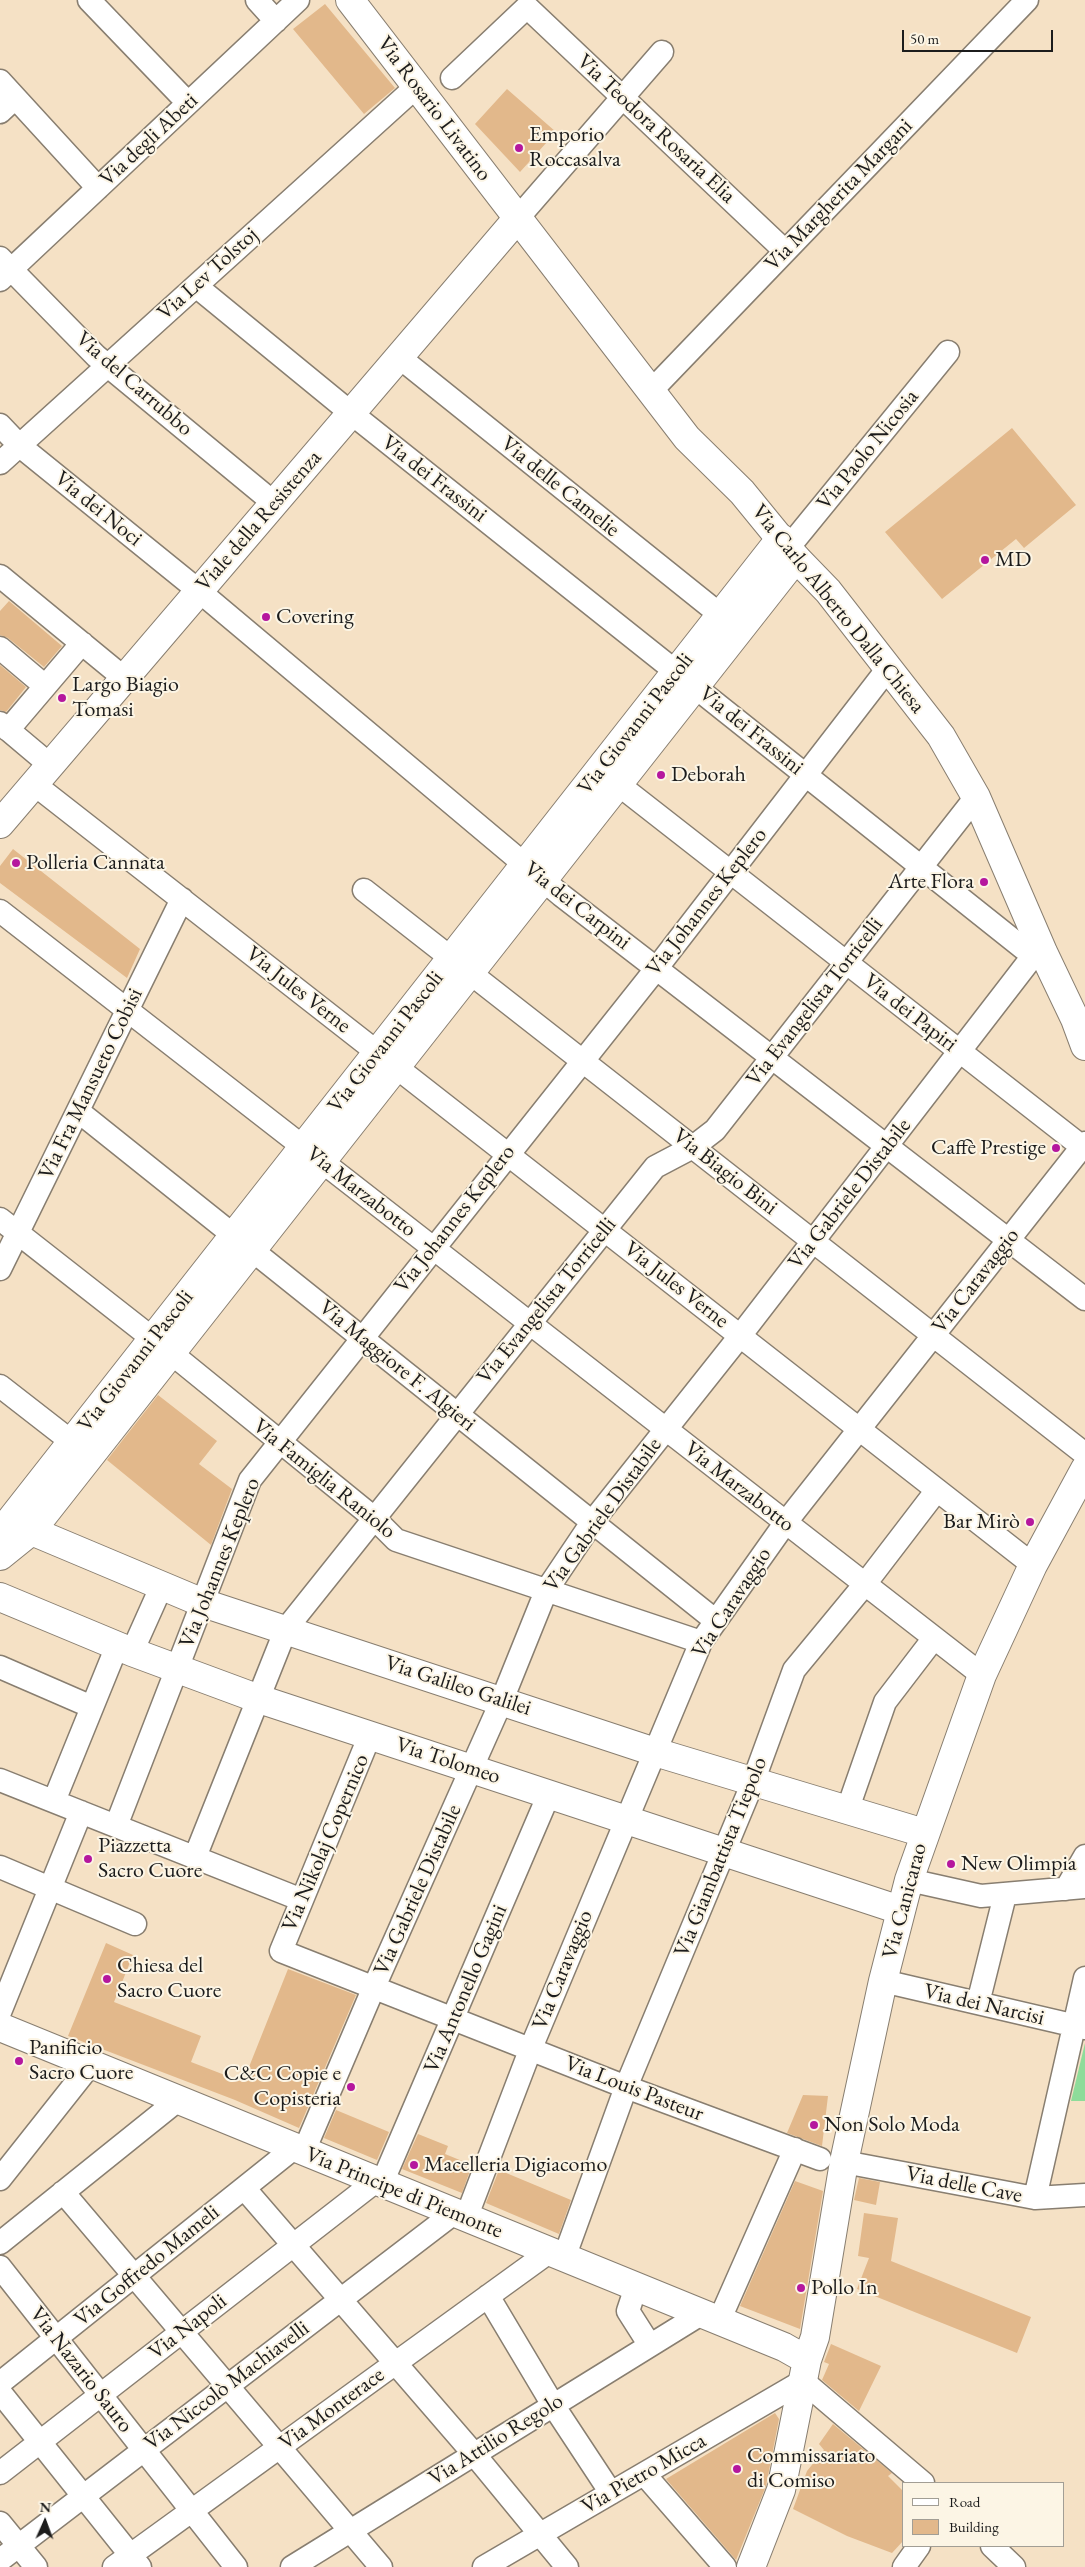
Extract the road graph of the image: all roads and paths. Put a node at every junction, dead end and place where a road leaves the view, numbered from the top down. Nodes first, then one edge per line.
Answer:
1 (89, 0) edge
2 (257, 0) edge
3 (298, 0) edge
4 (350, 0) edge
5 (1027, 0) edge
6 (276, 21) junction
7 (662, 52) dead end
8 (452, 78) dead end
9 (0, 81) edge
10 (417, 86) junction
11 (622, 97) junction
12 (188, 103) junction
13 (8, 105) edge
14 (98, 188) junction
15 (517, 219) junction
16 (785, 251) junction
17 (4, 269) edge
18 (196, 286) junction
19 (948, 352) dead end
20 (399, 357) junction
21 (108, 365) junction
22 (651, 391) junction
23 (351, 413) junction
24 (0, 425) edge
25 (20, 446) junction
26 (0, 463) edge
27 (274, 503) junction
28 (789, 548) junction
29 (0, 576) edge
30 (199, 591) junction
31 (730, 623) junction
32 (82, 643) junction
33 (0, 648) edge
34 (889, 667) junction
35 (124, 678) junction
36 (686, 680) junction
37 (45, 686) junction
38 (4, 727) edge
39 (42, 774) junction
40 (806, 776) junction
41 (609, 777) junction
42 (976, 797) junction
43 (0, 824) edge
44 (921, 867) junction
45 (534, 873) junction
46 (730, 873) junction
47 (364, 890) dead end
48 (182, 899) junction
49 (0, 911) edge
50 (1038, 954) junction
51 (846, 963) junction
52 (461, 966) junction
53 (656, 969) junction
54 (127, 1010) junction
55 (1085, 1046) edge
56 (960, 1052) junction
57 (772, 1057) junction
58 (387, 1059) junction
59 (582, 1060) junction
60 (78, 1111) junction
61 (887, 1145) junction
62 (1084, 1146) edge
63 (693, 1147) junction
64 (312, 1154) junction
65 (507, 1154) junction
66 (0, 1219) edge
67 (605, 1230) junction
68 (19, 1231) junction
69 (1009, 1239) junction
70 (813, 1241) junction
71 (243, 1243) junction
72 (432, 1248) junction
73 (0, 1269) edge
74 (1085, 1299) edge
75 (529, 1323) junction
76 (740, 1336) junction
77 (934, 1336) junction
78 (361, 1339) junction
79 (162, 1346) junction
80 (0, 1386) edge
81 (457, 1414) junction
82 (860, 1428) junction
83 (665, 1430) junction
84 (72, 1442) junction
85 (280, 1442) junction
86 (1085, 1454) edge
87 (1085, 1469) edge
88 (937, 1490) junction
89 (374, 1518) junction
90 (594, 1521) junction
91 (786, 1522) junction
92 (13, 1523) edge
93 (2, 1554) edge
94 (1033, 1565) junction
95 (865, 1584) junction
96 (162, 1585) junction
97 (546, 1591) junction
98 (0, 1597) edge
99 (203, 1603) junction
100 (716, 1621) junction
101 (286, 1629) junction
102 (934, 1638) junction
103 (701, 1642) junction
104 (124, 1649) junction
105 (0, 1667) edge
106 (177, 1668) junction
107 (982, 1676) junction
108 (259, 1699) junction
109 (502, 1700) junction
110 (92, 1707) junction
111 (370, 1735) junction
112 (655, 1752) junction
113 (472, 1769) junction
114 (0, 1780) edge
115 (753, 1782) junction
116 (549, 1794) junction
117 (54, 1802) junction
118 (847, 1811) junction
119 (81, 1812) junction
120 (626, 1819) junction
121 (116, 1826) junction
122 (924, 1833) junction
123 (723, 1853) junction
124 (1085, 1856) edge
125 (195, 1857) junction
126 (0, 1867) edge
127 (909, 1880) junction
128 (50, 1888) junction
129 (1075, 1888) edge
130 (1005, 1895) junction
131 (302, 1900) junction
132 (900, 1910) junction
133 (135, 1924) dead end
134 (281, 1951) joint
135 (1085, 1978) edge
136 (883, 1981) junction
137 (374, 1987) junction
138 (978, 2003) junction
139 (453, 2018) junction
140 (1, 2026) edge
141 (1079, 2026) edge
142 (531, 2048) junction
143 (91, 2064) junction
144 (626, 2087) junction
145 (178, 2100) junction
146 (299, 2150) junction
147 (795, 2150) junction
148 (832, 2160) junction
149 (0, 2179) edge
150 (379, 2182) junction
151 (244, 2188) junction
152 (63, 2192) junction
153 (1085, 2194) edge
154 (1034, 2198) junction
155 (460, 2215) junction
156 (0, 2243) edge
157 (293, 2245) junction
158 (556, 2255) junction
159 (0, 2267) edge
160 (134, 2276) junction
161 (636, 2288) junction
162 (488, 2296) junction
163 (340, 2300) junction
164 (710, 2318) junction
165 (182, 2332) junction
166 (56, 2338) junction
167 (650, 2344) junction
168 (394, 2364) junction
169 (805, 2370) junction
170 (0, 2383) edge
171 (227, 2386) junction
172 (0, 2392) edge
173 (100, 2394) junction
174 (553, 2405) junction
175 (40, 2442) junction
176 (279, 2448) junction
177 (144, 2450) junction
178 (474, 2454) junction
179 (0, 2473) edge
180 (645, 2475) junction
181 (922, 2482) edge
182 (611, 2493) junction
183 (84, 2496) junction
184 (192, 2511) junction
185 (0, 2523) edge
186 (350, 2530) junction
187 (539, 2535) junction
188 (18, 2546) junction
189 (917, 2547) edge
190 (993, 2547) edge
191 (0, 2560) edge
192 (129, 2563) edge
193 (36, 2567) edge
194 (236, 2567) edge
195 (292, 2567) edge
196 (381, 2567) edge
197 (484, 2567) edge
198 (567, 2567) edge
199 (725, 2567) edge
200 (751, 2567) edge
201 (904, 2567) edge
202 (1014, 2567) edge

1 - 12 street
2 - 6 street
3 - 6 street, Via degli Abeti
4 - 10 street, Via Rosario Livatino
5 - 16 street, Via Margherita Margani
6 - 12 street, Via degli Abeti
7 - 11 street
8 - 11 street, Via Teodora Rosaria Elia
9 - 13 street
10 - 15 street, Via Rosario Livatino
10 - 18 street, Via Lev Tolstoj
11 - 15 street
11 - 16 street, Via Teodora Rosaria Elia
12 - 14 street, Via degli Abeti
13 - 14 street
14 - 17 street, Via degli Abeti
15 - 20 street, Viale della Resistenza
15 - 22 street, Via Carlo Alberto Dalla Chiesa
16 - 22 street, Via Margherita Margani
17 - 21 street, Via del Carrubbo
18 - 21 street, Via Lev Tolstoj
18 - 23 street, Via dei Frassini
19 - 28 street, Via Paolo Nicosia
20 - 23 street, Viale della Resistenza
20 - 31 street, Via delle Camelie
21 - 25 street, Via Lev Tolstoj
21 - 27 street, Via del Carrubbo
22 - 28 street, Via Carlo Alberto Dalla Chiesa
23 - 27 street, Viale della Resistenza
23 - 36 street, Via dei Frassini
24 - 25 street, Via dei Noci
25 - 26 street, Via Lev Tolstoj
25 - 30 street, Via dei Noci
27 - 30 street, Viale della Resistenza
28 - 31 street, Via Giovanni Pascoli
28 - 34 street, Via Carlo Alberto Dalla Chiesa
29 - 32 street
30 - 35 street, Viale della Resistenza
30 - 45 street, Via dei Carpini
31 - 36 street, Via Giovanni Pascoli
32 - 35 street
32 - 37 street
33 - 37 street
34 - 40 street, Via Johannes Keplero
34 - 42 street, Via Carlo Alberto Dalla Chiesa
35 - 39 street, Viale della Resistenza
36 - 40 street, Via dei Frassini
36 - 41 street, Via Giovanni Pascoli
37 - 38 street
38 - 39 street, Via Jules Verne
39 - 43 street, Viale della Resistenza
39 - 48 street, Via Jules Verne
40 - 44 street, Via dei Frassini
40 - 46 street, Via Johannes Keplero
41 - 45 street, Via Giovanni Pascoli
41 - 46 street, Via dei Papiri
42 - 44 street, Via Evangelista Torricelli
42 - 50 street, Via Carlo Alberto Dalla Chiesa
44 - 50 street, Via dei Frassini
44 - 51 street, Via Evangelista Torricelli
45 - 52 street, Via Giovanni Pascoli
45 - 53 street, Via dei Carpini
46 - 51 street, Via dei Papiri
46 - 53 street, Via Johannes Keplero
47 - 52 street, Via Biagio Bini
48 - 54 street, Via Fra Mansueto Cobisi
48 - 58 street, Via Jules Verne
49 - 54 street, Via Marzabotto
50 - 55 street, Via Carlo Alberto Dalla Chiesa
50 - 56 street, Via Gabriele Distabile
51 - 56 street, Via dei Papiri
51 - 57 street, Via Evangelista Torricelli
52 - 58 street, Via Giovanni Pascoli
52 - 59 street, Via Biagio Bini
53 - 57 street, Via dei Carpini
53 - 59 street, Via Johannes Keplero
54 - 60 street, Via Fra Mansueto Cobisi
54 - 64 street, Via Marzabotto
56 - 61 street, Via Gabriele Distabile
56 - 62 street, Via dei Papiri
57 - 61 street, Via dei Carpini
57 - 63 street, Via Evangelista Torricelli
58 - 64 street, Via Giovanni Pascoli
58 - 65 street, Via Jules Verne
59 - 63 street, Via Biagio Bini
59 - 65 street, Via Johannes Keplero
60 - 68 street, Via Fra Mansueto Cobisi
60 - 71 street, Via Maggiore F. Algieri
61 - 69 street, Via dei Carpini
61 - 70 street, Via Gabriele Distabile
62 - 69 street, Via Caravaggio
63 - 67 street, Via Evangelista Torricelli
63 - 70 street, Via Biagio Bini
64 - 71 street, Via Giovanni Pascoli
64 - 72 street, Via Marzabotto
65 - 67 street, Via Jules Verne
65 - 72 street, Via Johannes Keplero
66 - 68 street, Via Famiglia Raniolo
67 - 75 street, Via Evangelista Torricelli
67 - 76 street, Via Jules Verne
68 - 73 street, Via Fra Mansueto Cobisi
68 - 79 street, Via Famiglia Raniolo
69 - 74 street, Via dei Carpini
69 - 77 street, Via Caravaggio
70 - 76 street, Via Gabriele Distabile
70 - 77 street, Via Biagio Bini
71 - 78 street, Via Maggiore F. Algieri
71 - 79 street, Via Giovanni Pascoli
72 - 75 street, Via Marzabotto
72 - 78 street, Via Johannes Keplero
75 - 81 street, Via Evangelista Torricelli
75 - 83 street, Via Marzabotto
76 - 82 street, Via Jules Verne
76 - 83 street, Via Gabriele Distabile
77 - 82 street, Via Caravaggio
77 - 86 street, Via Biagio Bini
78 - 81 street, Via Maggiore F. Algieri
78 - 85 street, Via Johannes Keplero
79 - 84 street, Via Giovanni Pascoli
79 - 85 street, Via Famiglia Raniolo
79 - 92 street, Via Giovanni Pascoli
80 - 84 street
81 - 89 street, Via Evangelista Torricelli
81 - 90 street, Via Maggiore F. Algieri
82 - 88 street, Via Jules Verne
82 - 91 street, Via Caravaggio
83 - 90 street, Via Gabriele Distabile
83 - 91 street, Via Marzabotto
84 - 92 street, Via Giovanni Pascoli
85 - 89 street, Via Famiglia Raniolo
85 - 99 street, Via Johannes Keplero
87 - 94 street, Via Canicarao
88 - 94 street, Via Jules Verne
88 - 95 street, Via Giambattista Tiepolo
89 - 97 street, Via Famiglia Raniolo
89 - 101 street, Via Evangelista Torricelli
90 - 97 street, Via Gabriele Distabile
90 - 100 street, Via Maggiore F. Algieri
91 - 95 street, Via Marzabotto
91 - 100 street, Via Caravaggio
92 - 93 street, Via Giovanni Pascoli
92 - 96 street, Via Galileo Galilei
94 - 107 street, Via Canicarao
95 - 102 street, Via Marzabotto
95 - 115 street, Via Giambattista Tiepolo
96 - 99 street, Via Galileo Galilei
96 - 104 street
97 - 103 street, Via Famiglia Raniolo
97 - 109 street, Via Gabriele Distabile
98 - 104 street, Via Tolomeo
99 - 101 street, Via Galileo Galilei
99 - 106 street, Via Johannes Keplero
100 - 103 street, Via Caravaggio
101 - 108 street, Via Evangelista Torricelli
101 - 109 street, Via Galileo Galilei
102 - 107 street, Via Marzabotto
102 - 118 street
103 - 112 street, Via Caravaggio
104 - 106 street, Via Tolomeo
104 - 110 street
105 - 110 street
106 - 108 street, Via Tolomeo
106 - 121 street, Via Johannes Keplero
107 - 122 street, Via Canicarao
108 - 111 street, Via Tolomeo
108 - 125 street, Via Evangelista Torricelli
109 - 112 street, Via Galileo Galilei
109 - 113 street, Via Gabriele Distabile
110 - 117 street
111 - 113 street, Via Tolomeo
111 - 131 street, Via Nikolaj Copernico
112 - 115 street, Via Galileo Galilei
112 - 120 street, Via Caravaggio
113 - 116 street, Via Tolomeo
113 - 137 street, Via Gabriele Distabile
114 - 117 street
115 - 118 street, Via Galileo Galilei
115 - 123 street, Via Giambattista Tiepolo
116 - 120 street, Via Tolomeo
116 - 139 street, Via Antonello Gagini
117 - 119 street
118 - 122 street, Via Galileo Galilei
119 - 121 street
119 - 128 street
120 - 123 street, Via Tolomeo
120 - 142 street, Via Caravaggio
121 - 125 street
122 - 127 street, Via Canicarao
123 - 132 street, Via Tolomeo
123 - 144 street, Via Giambattista Tiepolo
124 - 129 street
125 - 131 street
126 - 128 street
127 - 130 street
127 - 132 street, Via Canicarao
128 - 133 street
128 - 140 street
129 - 130 street
130 - 138 street
131 - 134 street, Via Nikolaj Copernico
132 - 136 street, Via Canicarao
134 - 137 street, Via Louis Pasteur
135 - 141 street
136 - 138 street, Via dei Narcisi
136 - 148 street, Via Canicarao
137 - 139 street, Via Louis Pasteur
137 - 146 street, Via Gabriele Distabile
138 - 141 street, Via dei Narcisi
139 - 142 street, Via Louis Pasteur
139 - 150 street, Via Antonello Gagini
140 - 143 street, Via Principe di Piemonte
141 - 154 street
142 - 144 street, Via Louis Pasteur
142 - 155 street, Via Caravaggio
143 - 145 street, Via Principe di Piemonte
143 - 149 street
144 - 147 street, Via Louis Pasteur
144 - 158 street, Via Giambattista Tiepolo
145 - 146 street, Via Principe di Piemonte
145 - 152 street
146 - 150 street, Via Principe di Piemonte
146 - 151 street, Via Goffredo Mameli
147 - 148 street, Via Louis Pasteur
147 - 164 street
148 - 154 street, Via delle Cave
148 - 169 street, Via Canicarao
150 - 155 street, Via Principe di Piemonte
150 - 157 street, Via Napoli
151 - 157 street
151 - 160 street, Via Goffredo Mameli
152 - 156 street
152 - 160 street
153 - 154 street, Via delle Cave
155 - 158 street, Via Principe di Piemonte
155 - 163 street, Via Niccolò Machiavelli
157 - 163 street
157 - 165 street, Via Napoli
158 - 161 street, Via Principe di Piemonte
158 - 162 street, Via Monterace
159 - 166 street, Via Nazario Sauro
160 - 165 street
160 - 166 street, Via Goffredo Mameli
161 - 164 street, Via Principe di Piemonte
161 - 167 street
162 - 168 street, Via Monterace
162 - 174 street
163 - 168 street
163 - 171 street, Via Niccolò Machiavelli
164 - 167 street, Via Attilio Regolo
164 - 169 street, Via Principe di Piemonte
165 - 171 street
165 - 173 street, Via Napoli
166 - 170 street, Via Goffredo Mameli
166 - 173 street, Via Nazario Sauro
167 - 174 street, Via Attilio Regolo
168 - 176 street, Via Monterace
168 - 178 street
169 - 180 street, Via Pietro Micca
169 - 181 street
169 - 200 street, Via Canicarao
171 - 176 street
171 - 177 street, Via Niccolò Machiavelli
172 - 175 street
173 - 175 street, Via Napoli
173 - 177 street, Via Nazario Sauro
174 - 178 street, Via Attilio Regolo
174 - 182 street
175 - 179 street, Via Napoli
175 - 183 street
176 - 184 street, Via Monterace
176 - 186 street
177 - 183 street, Via Niccolò Machiavelli
177 - 184 street, Via Nazario Sauro
178 - 186 street, Via Attilio Regolo
178 - 187 street
180 - 182 street, Via Pietro Micca
180 - 199 street
182 - 187 street, Via Pietro Micca
183 - 188 street, Via Niccolò Machiavelli
183 - 192 street
184 - 192 street, Via Monterace
184 - 194 street, Via Nazario Sauro
185 - 188 street
186 - 195 street, Via Attilio Regolo
186 - 196 street
187 - 197 street, Via Pietro Micca
187 - 198 street
188 - 191 street, Via Niccolò Machiavelli
188 - 193 street
189 - 201 street
190 - 202 street

